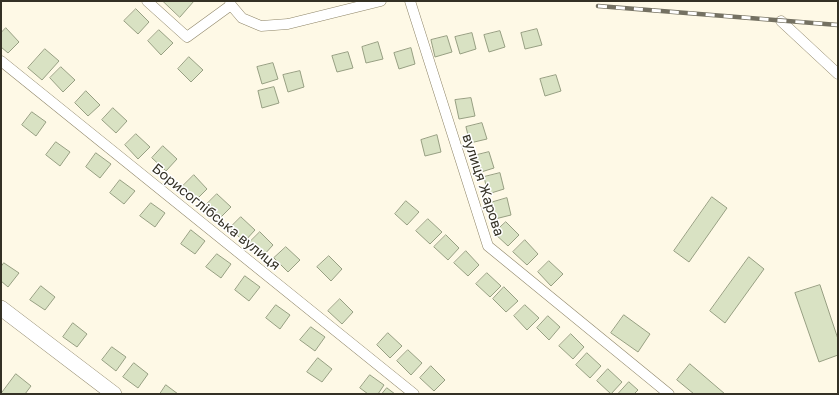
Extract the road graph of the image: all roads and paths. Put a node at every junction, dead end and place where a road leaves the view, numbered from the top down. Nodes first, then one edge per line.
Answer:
1 (148, 1) edge
2 (381, 1) edge
3 (410, 1) edge
4 (231, 3) edge
5 (781, 21) dead end
6 (1, 61) edge
7 (838, 74) edge
8 (1, 308) edge
9 (114, 394) edge
10 (414, 394) edge
11 (669, 394) edge

1 - 4 street
2 - 4 street
3 - 11 street, вулиця Жарова
5 - 7 street
6 - 10 street, Борисоглібська вулиця
8 - 9 main road

